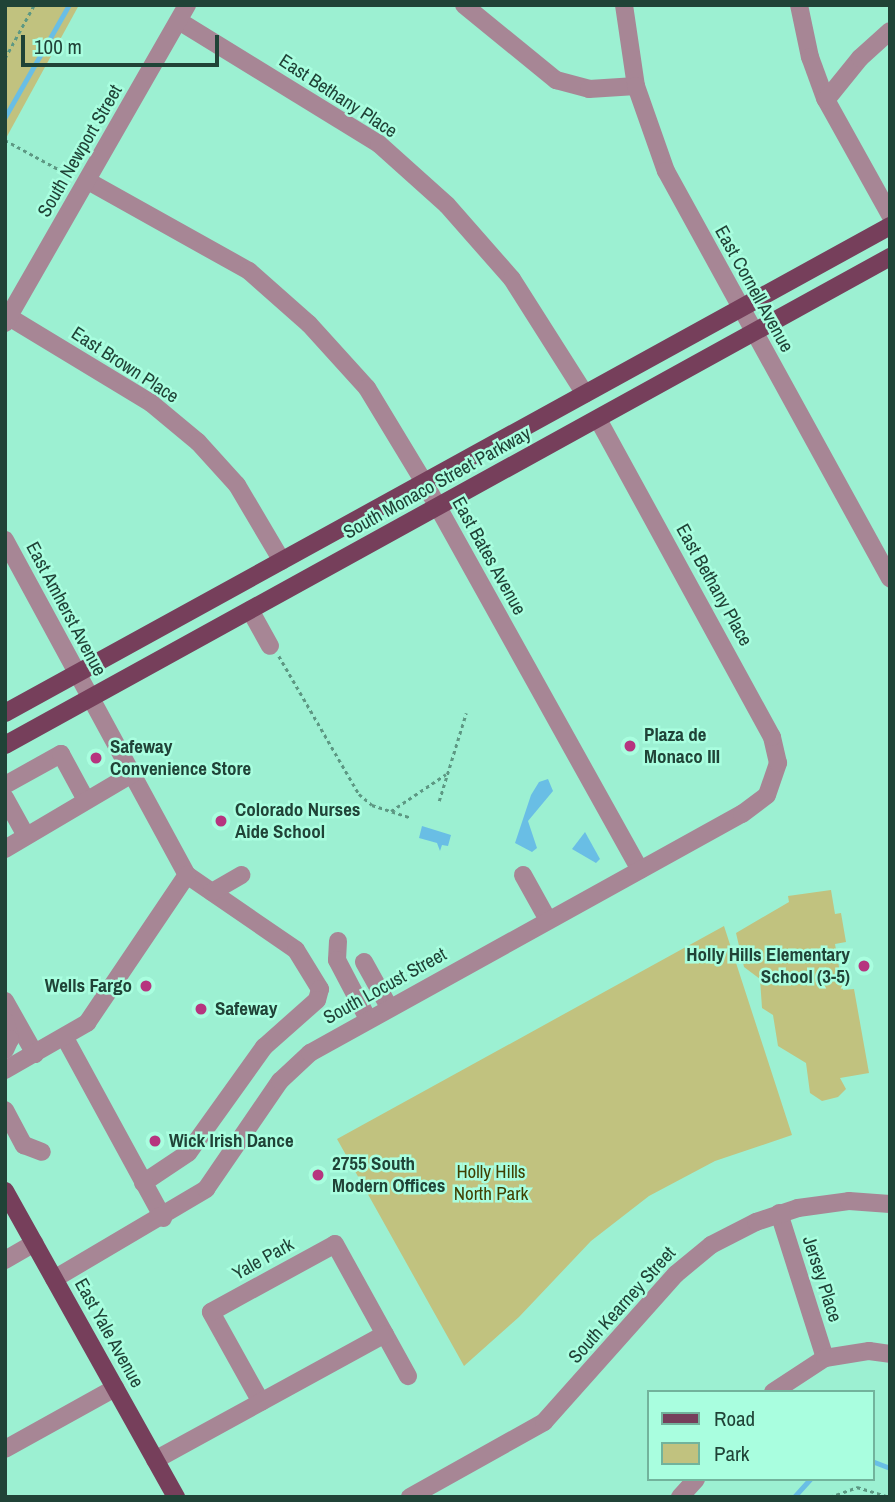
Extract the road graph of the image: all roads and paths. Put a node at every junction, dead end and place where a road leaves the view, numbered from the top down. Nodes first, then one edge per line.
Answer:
1 (34, 5) edge
2 (464, 5) edge
3 (624, 5) edge
4 (799, 5) edge
5 (183, 13) edge
6 (890, 31) edge
7 (5, 58) edge
8 (636, 86) junction
9 (826, 100) junction
10 (5, 140) edge
11 (88, 181) junction
12 (890, 215) edge
13 (890, 226) edge
14 (890, 257) edge
15 (740, 308) junction
16 (7, 320) edge
17 (753, 332) junction
18 (584, 394) junction
19 (598, 419) junction
20 (424, 482) junction
21 (438, 507) junction
22 (5, 540) edge
23 (282, 561) junction
24 (890, 578) edge
25 (250, 610) junction
26 (270, 646) joint
27 (77, 673) junction
28 (90, 698) junction
29 (5, 713) edge
30 (466, 713) dead end
31 (5, 745) edge
32 (447, 773) junction
33 (132, 774) junction
34 (775, 776) joint
35 (6, 797) edge
36 (86, 800) junction
37 (439, 801) dead end
38 (391, 811) junction
39 (411, 817) dead end
40 (25, 834) junction
41 (5, 851) edge
42 (640, 870) junction
43 (187, 875) junction
44 (242, 875) dead end
45 (528, 876) dead end
46 (212, 892) junction
47 (552, 918) junction
48 (338, 941) dead end
49 (363, 967) dead end
50 (5, 1001) edge
51 (380, 1012) junction
52 (5, 1021) edge
53 (65, 1038) junction
54 (5, 1050) edge
55 (35, 1054) junction
56 (5, 1070) edge
57 (7, 1101) edge
58 (42, 1152) dead end
59 (143, 1183) junction
60 (5, 1191) edge
61 (890, 1203) edge
62 (779, 1213) junction
63 (163, 1218) junction
64 (34, 1243) junction
65 (5, 1260) edge
66 (54, 1279) junction
67 (385, 1334) junction
68 (890, 1354) edge
69 (825, 1357) junction
70 (408, 1376) dead end
71 (115, 1388) junction
72 (776, 1390) edge
73 (261, 1402) junction
74 (5, 1449) edge
75 (155, 1460) junction
76 (694, 1481) edge
77 (176, 1497) edge
78 (410, 1497) edge
79 (680, 1497) edge
80 (830, 1497) edge
81 (889, 1497) edge

1 - 7 path
2 - 8 street
3 - 8 street, East Cornell Avenue
4 - 9 street
5 - 11 street, South Newport Street
5 - 18 street, East Bethany Place
6 - 9 street
8 - 15 street, East Cornell Avenue
9 - 12 street
10 - 11 path
11 - 16 street, South Newport Street
11 - 20 street, East Bates Avenue
13 - 15 main road, South Monaco Street Parkway
14 - 17 main road, South Monaco Street Parkway
15 - 17 street, East Cornell Avenue
15 - 18 main road, South Monaco Street Parkway
16 - 23 street, East Brown Place
17 - 19 main road, South Monaco Street Parkway
17 - 24 street, East Cornell Avenue
18 - 20 main road, South Monaco Street Parkway
19 - 21 main road, South Monaco Street Parkway
19 - 34 street, East Bethany Place
20 - 21 street, East Bates Avenue
20 - 23 main road, South Monaco Street Parkway
21 - 25 main road, South Monaco Street Parkway
21 - 42 street, East Bates Avenue
22 - 27 street, East Amherst Avenue
23 - 27 main road, South Monaco Street Parkway
25 - 26 street
25 - 28 main road, South Monaco Street Parkway
26 - 38 path
27 - 28 street, East Amherst Avenue
27 - 29 main road, South Monaco Street Parkway
28 - 31 main road, South Monaco Street Parkway
28 - 33 street, East Amherst Avenue
30 - 32 path
32 - 37 path
32 - 38 path
33 - 36 street
33 - 43 street, East Amherst Avenue
34 - 42 street, South Locust Street
35 - 36 street
35 - 40 street
36 - 40 street
38 - 39 path
40 - 41 street
42 - 47 street, South Locust Street
43 - 46 street
43 - 53 street
44 - 46 street
45 - 47 street
46 - 59 street
47 - 51 street, South Locust Street
48 - 51 street
49 - 51 street
50 - 55 street
51 - 63 street, South Locust Street
52 - 54 street
53 - 55 street
53 - 59 street
55 - 56 street
57 - 58 street
59 - 63 street
60 - 64 main road, East Yale Avenue
61 - 62 street, South Kearney Street
62 - 69 street, Jersey Place
62 - 78 street, South Kearney Street
63 - 66 street, South Locust Street
64 - 65 street
64 - 66 main road, East Yale Avenue
66 - 71 main road, East Yale Avenue
67 - 70 street, Yale Park
67 - 73 street
67 - 73 street, Yale Park
68 - 69 street
69 - 72 street
71 - 74 street
71 - 75 main road, East Yale Avenue
73 - 75 street
75 - 77 main road, East Yale Avenue
76 - 79 street
80 - 81 path

